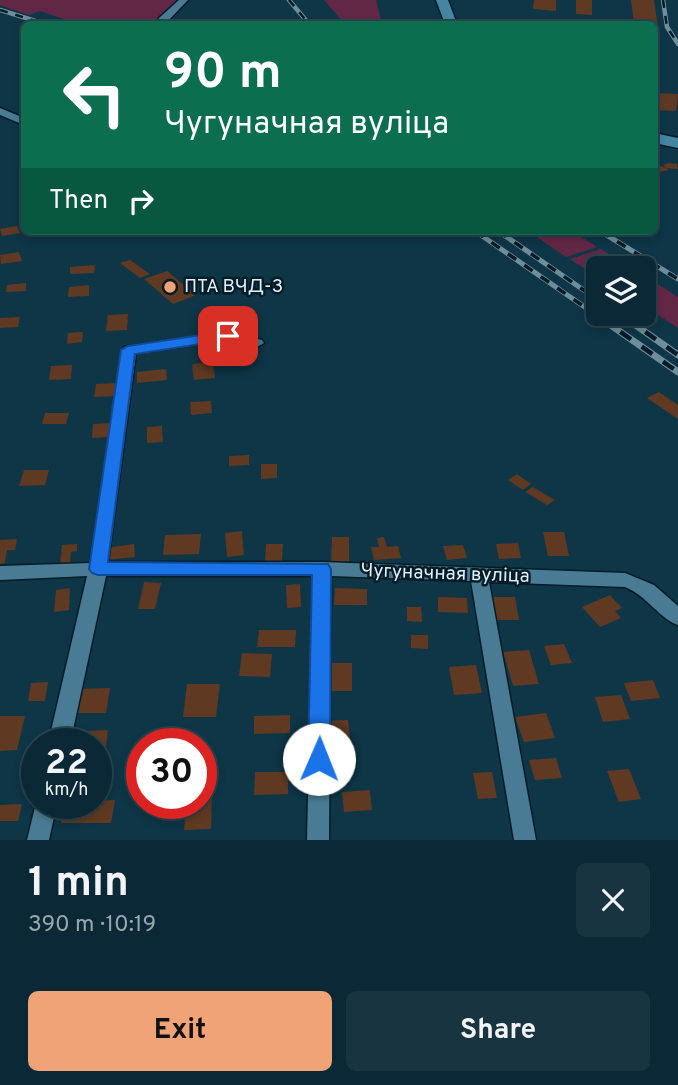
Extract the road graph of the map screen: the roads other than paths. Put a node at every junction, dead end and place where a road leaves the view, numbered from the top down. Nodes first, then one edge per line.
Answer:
1 (184, 0) edge
2 (442, 0) edge
3 (162, 21) edge
4 (450, 21) edge
5 (0, 111) edge
6 (13, 115) junction
7 (21, 120) edge
8 (0, 122) edge
9 (658, 139) edge
10 (678, 143) edge
11 (257, 343) dead end
12 (98, 569) junction
13 (322, 569) junction
14 (0, 573) edge
15 (479, 576) junction
16 (678, 618) edge
17 (63, 728) edge
18 (43, 819) edge
19 (38, 840) edge
20 (318, 840) edge
21 (525, 840) edge

1 - 3 street
2 - 4 street
5 - 6 street
6 - 7 street
6 - 8 street
9 - 10 street
11 - 12 street
12 - 13 street, Чугуначная вуліца
12 - 14 street, Чугуначная вуліца
12 - 17 street
13 - 15 street, Чугуначная вуліца
13 - 20 street
15 - 16 street, Чугуначная вуліца
15 - 21 street
18 - 19 street

